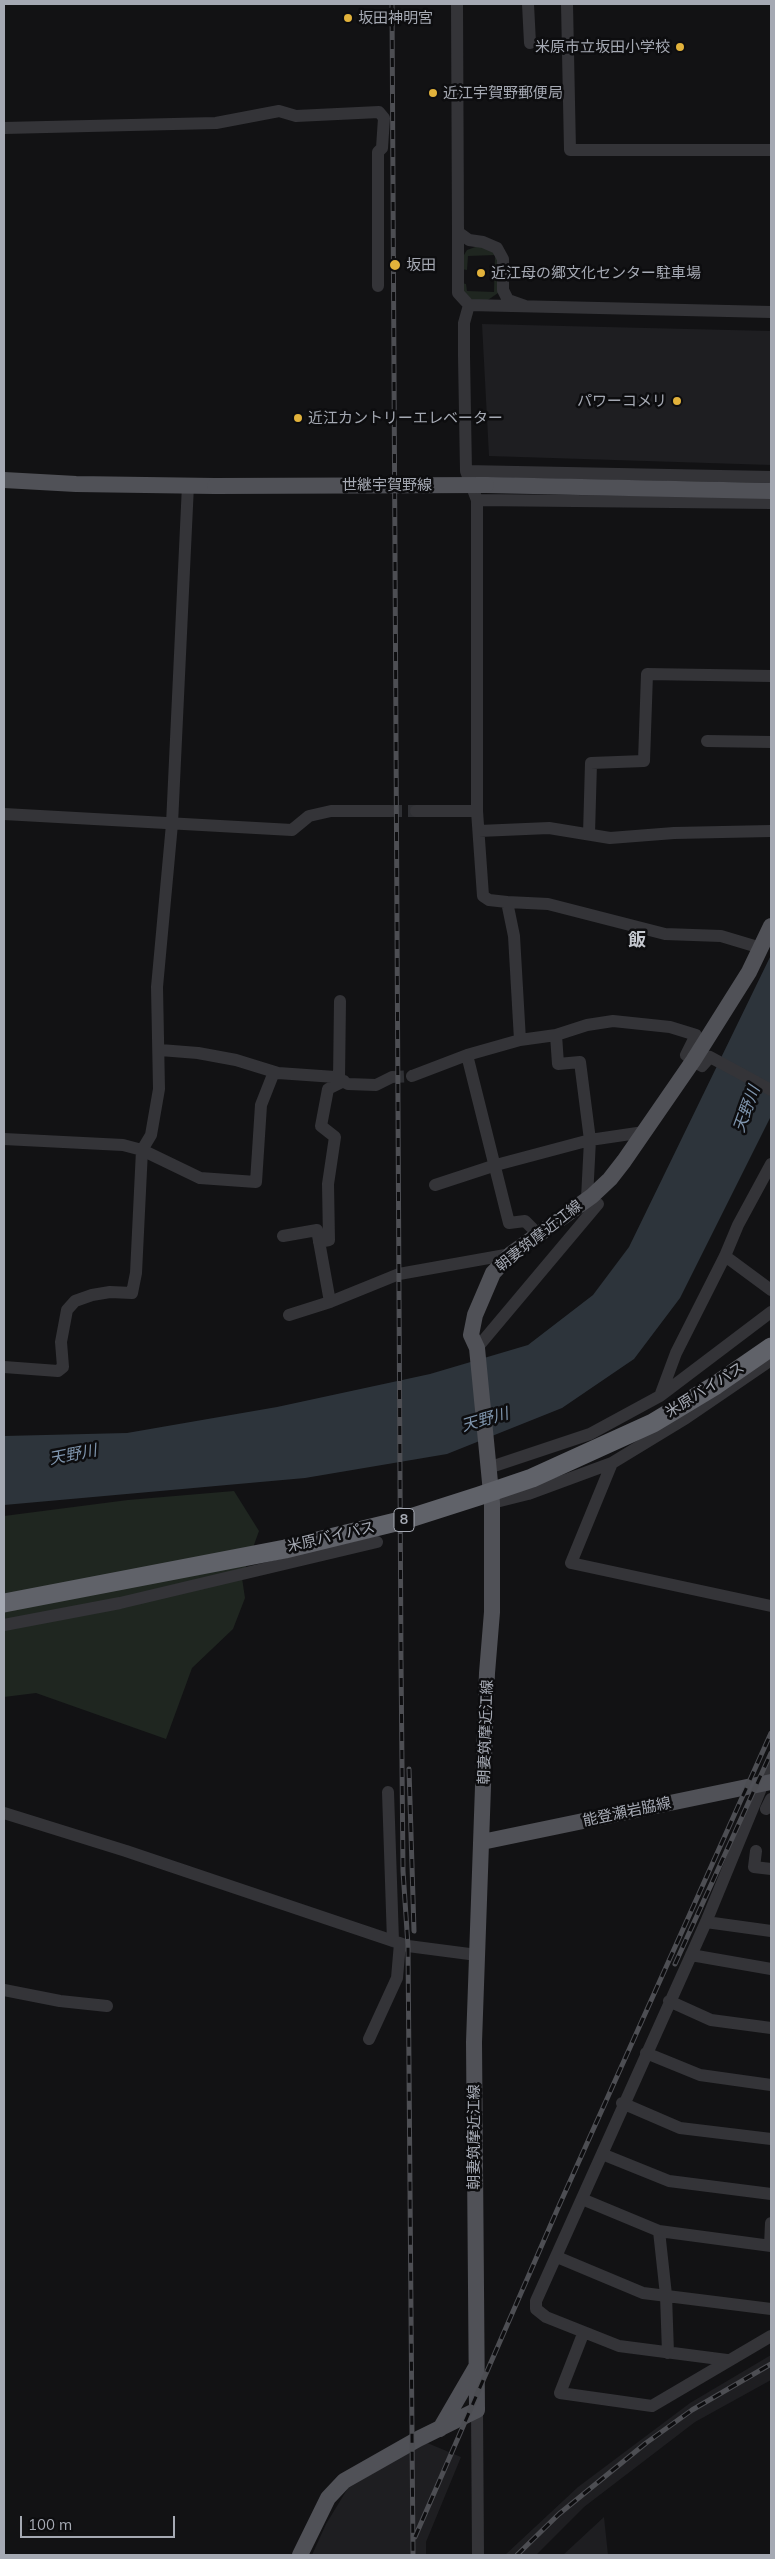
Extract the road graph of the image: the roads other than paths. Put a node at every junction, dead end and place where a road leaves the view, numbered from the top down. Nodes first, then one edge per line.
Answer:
1 (457, 4) edge
2 (528, 4) edge
3 (567, 4) edge
4 (530, 43) dead end
5 (4, 128) edge
6 (771, 150) edge
7 (458, 232) junction
8 (476, 242) junction
9 (458, 260) junction
10 (378, 286) dead end
11 (503, 290) junction
12 (469, 305) junction
13 (487, 306) junction
14 (525, 306) junction
15 (771, 312) edge
16 (466, 471) junction
17 (771, 477) edge
18 (4, 480) edge
19 (188, 485) junction
20 (771, 491) edge
21 (477, 500) junction
22 (771, 503) edge
23 (771, 676) edge
24 (707, 741) dead end
25 (771, 742) edge
26 (416, 811) tunnel mouth
27 (477, 811) junction
28 (390, 812) tunnel mouth
29 (4, 814) edge
30 (172, 824) junction
31 (480, 831) junction
32 (771, 831) edge
33 (589, 834) junction
34 (507, 902) junction
35 (771, 926) edge
36 (761, 948) junction
37 (340, 1001) dead end
38 (556, 1035) junction
39 (520, 1040) junction
40 (160, 1050) junction
41 (467, 1055) junction
42 (693, 1061) junction
43 (274, 1072) junction
44 (412, 1076) tunnel mouth
45 (392, 1077) tunnel mouth
46 (341, 1080) junction
47 (771, 1090) edge
48 (644, 1132) junction
49 (4, 1139) edge
50 (590, 1140) junction
51 (142, 1150) junction
52 (771, 1164) edge
53 (496, 1165) junction
54 (435, 1185) dead end
55 (587, 1198) junction
56 (539, 1235) junction
57 (283, 1236) dead end
58 (319, 1242) junction
59 (512, 1254) junction
60 (725, 1256) junction
61 (771, 1290) edge
62 (330, 1302) junction
63 (771, 1312) edge
64 (289, 1315) dead end
65 (771, 1347) edge
66 (477, 1353) junction
67 (771, 1360) edge
68 (4, 1367) edge
69 (660, 1396) junction
70 (487, 1460) junction
71 (612, 1463) junction
72 (492, 1503) junction
73 (377, 1542) dead end
74 (4, 1603) edge
75 (771, 1606) edge
76 (4, 1625) edge
77 (771, 1764) edge
78 (767, 1783) edge
79 (388, 1792) dead end
80 (4, 1813) edge
81 (482, 1842) junction
82 (756, 1851) dead end
83 (771, 1869) edge
84 (706, 1922) junction
85 (771, 1931) edge
86 (396, 1942) junction
87 (477, 1955) junction
88 (691, 1955) junction
89 (771, 1969) edge
90 (4, 1990) edge
91 (669, 2001) junction
92 (107, 2006) dead end
93 (771, 2028) edge
94 (369, 2039) dead end
95 (646, 2053) junction
96 (771, 2085) edge
97 (622, 2103) junction
98 (771, 2139) edge
99 (602, 2154) junction
100 (771, 2194) edge
101 (582, 2199) junction
102 (771, 2223) edge
103 (659, 2231) junction
104 (771, 2246) edge
105 (557, 2257) junction
106 (666, 2295) junction
107 (771, 2309) edge
108 (583, 2334) junction
109 (771, 2336) edge
110 (668, 2352) junction
111 (727, 2360) junction
112 (476, 2367) junction
113 (477, 2410) junction
114 (440, 2429) junction
115 (300, 2555) edge
116 (478, 2555) edge

1 - 7 street
2 - 4 street
3 - 6 street
5 - 10 street
7 - 8 street
7 - 9 street
8 - 9 street
8 - 11 street
9 - 12 street
11 - 13 street
11 - 14 street
12 - 13 street
12 - 16 street
13 - 14 street
14 - 15 street
16 - 17 street
16 - 21 street
18 - 19 main road, 世継宇賀野線
19 - 20 main road, 世継宇賀野線, bridge
19 - 30 street
21 - 22 street
21 - 27 street
23 - 33 street
24 - 25 street
26 - 27 street
27 - 31 street
28 - 30 street
29 - 30 street
30 - 40 street
31 - 33 street
31 - 34 street
32 - 33 street
34 - 36 street
34 - 39 street
35 - 36 main road, 朝妻筑摩近江線
36 - 42 main road, 朝妻筑摩近江線
37 - 46 street
38 - 39 street
38 - 42 street
38 - 50 street
39 - 41 street
40 - 43 street
40 - 51 street
41 - 44 street
41 - 53 street
42 - 47 street
42 - 48 main road, 朝妻筑摩近江線
43 - 46 street
43 - 51 street
45 - 46 street
46 - 58 street
48 - 50 street
48 - 55 main road, 朝妻筑摩近江線
49 - 51 street
50 - 53 street
50 - 55 street
51 - 68 street
52 - 60 street
53 - 54 street
53 - 56 street
55 - 56 main road, 朝妻筑摩近江線
55 - 66 street
56 - 59 main road, 朝妻筑摩近江線
57 - 58 street
58 - 62 street
59 - 62 street
59 - 66 main road, 朝妻筑摩近江線
60 - 61 street
60 - 69 street
62 - 64 street
63 - 69 street
65 - 74 highway, 米原バイパス / 8, bridge
66 - 70 main road, 朝妻筑摩近江線
67 - 71 street
69 - 70 street
70 - 72 main road, 朝妻筑摩近江線
71 - 72 street
71 - 75 street
72 - 81 main road, 朝妻筑摩近江線
73 - 76 street
77 - 78 street
78 - 81 main road, 能登瀬岩脇線
78 - 84 street
79 - 86 street
80 - 86 street
81 - 87 main road, 朝妻筑摩近江線
82 - 83 street
84 - 85 street
84 - 88 street
86 - 87 street
86 - 94 street
87 - 112 main road, 朝妻筑摩近江線
88 - 89 street
88 - 91 street
90 - 92 street
91 - 93 street
91 - 95 street
95 - 96 street
95 - 97 street
97 - 98 street
97 - 99 street
99 - 100 street
99 - 101 street
101 - 103 street
101 - 105 street
102 - 104 street
103 - 104 street
103 - 106 street
105 - 106 street
105 - 108 street
106 - 107 street
106 - 110 street
108 - 110 street
108 - 111 street
109 - 111 street
110 - 111 street
112 - 113 main road, 朝妻筑摩近江線
112 - 114 main road
113 - 114 main road
113 - 116 street
114 - 115 main road

